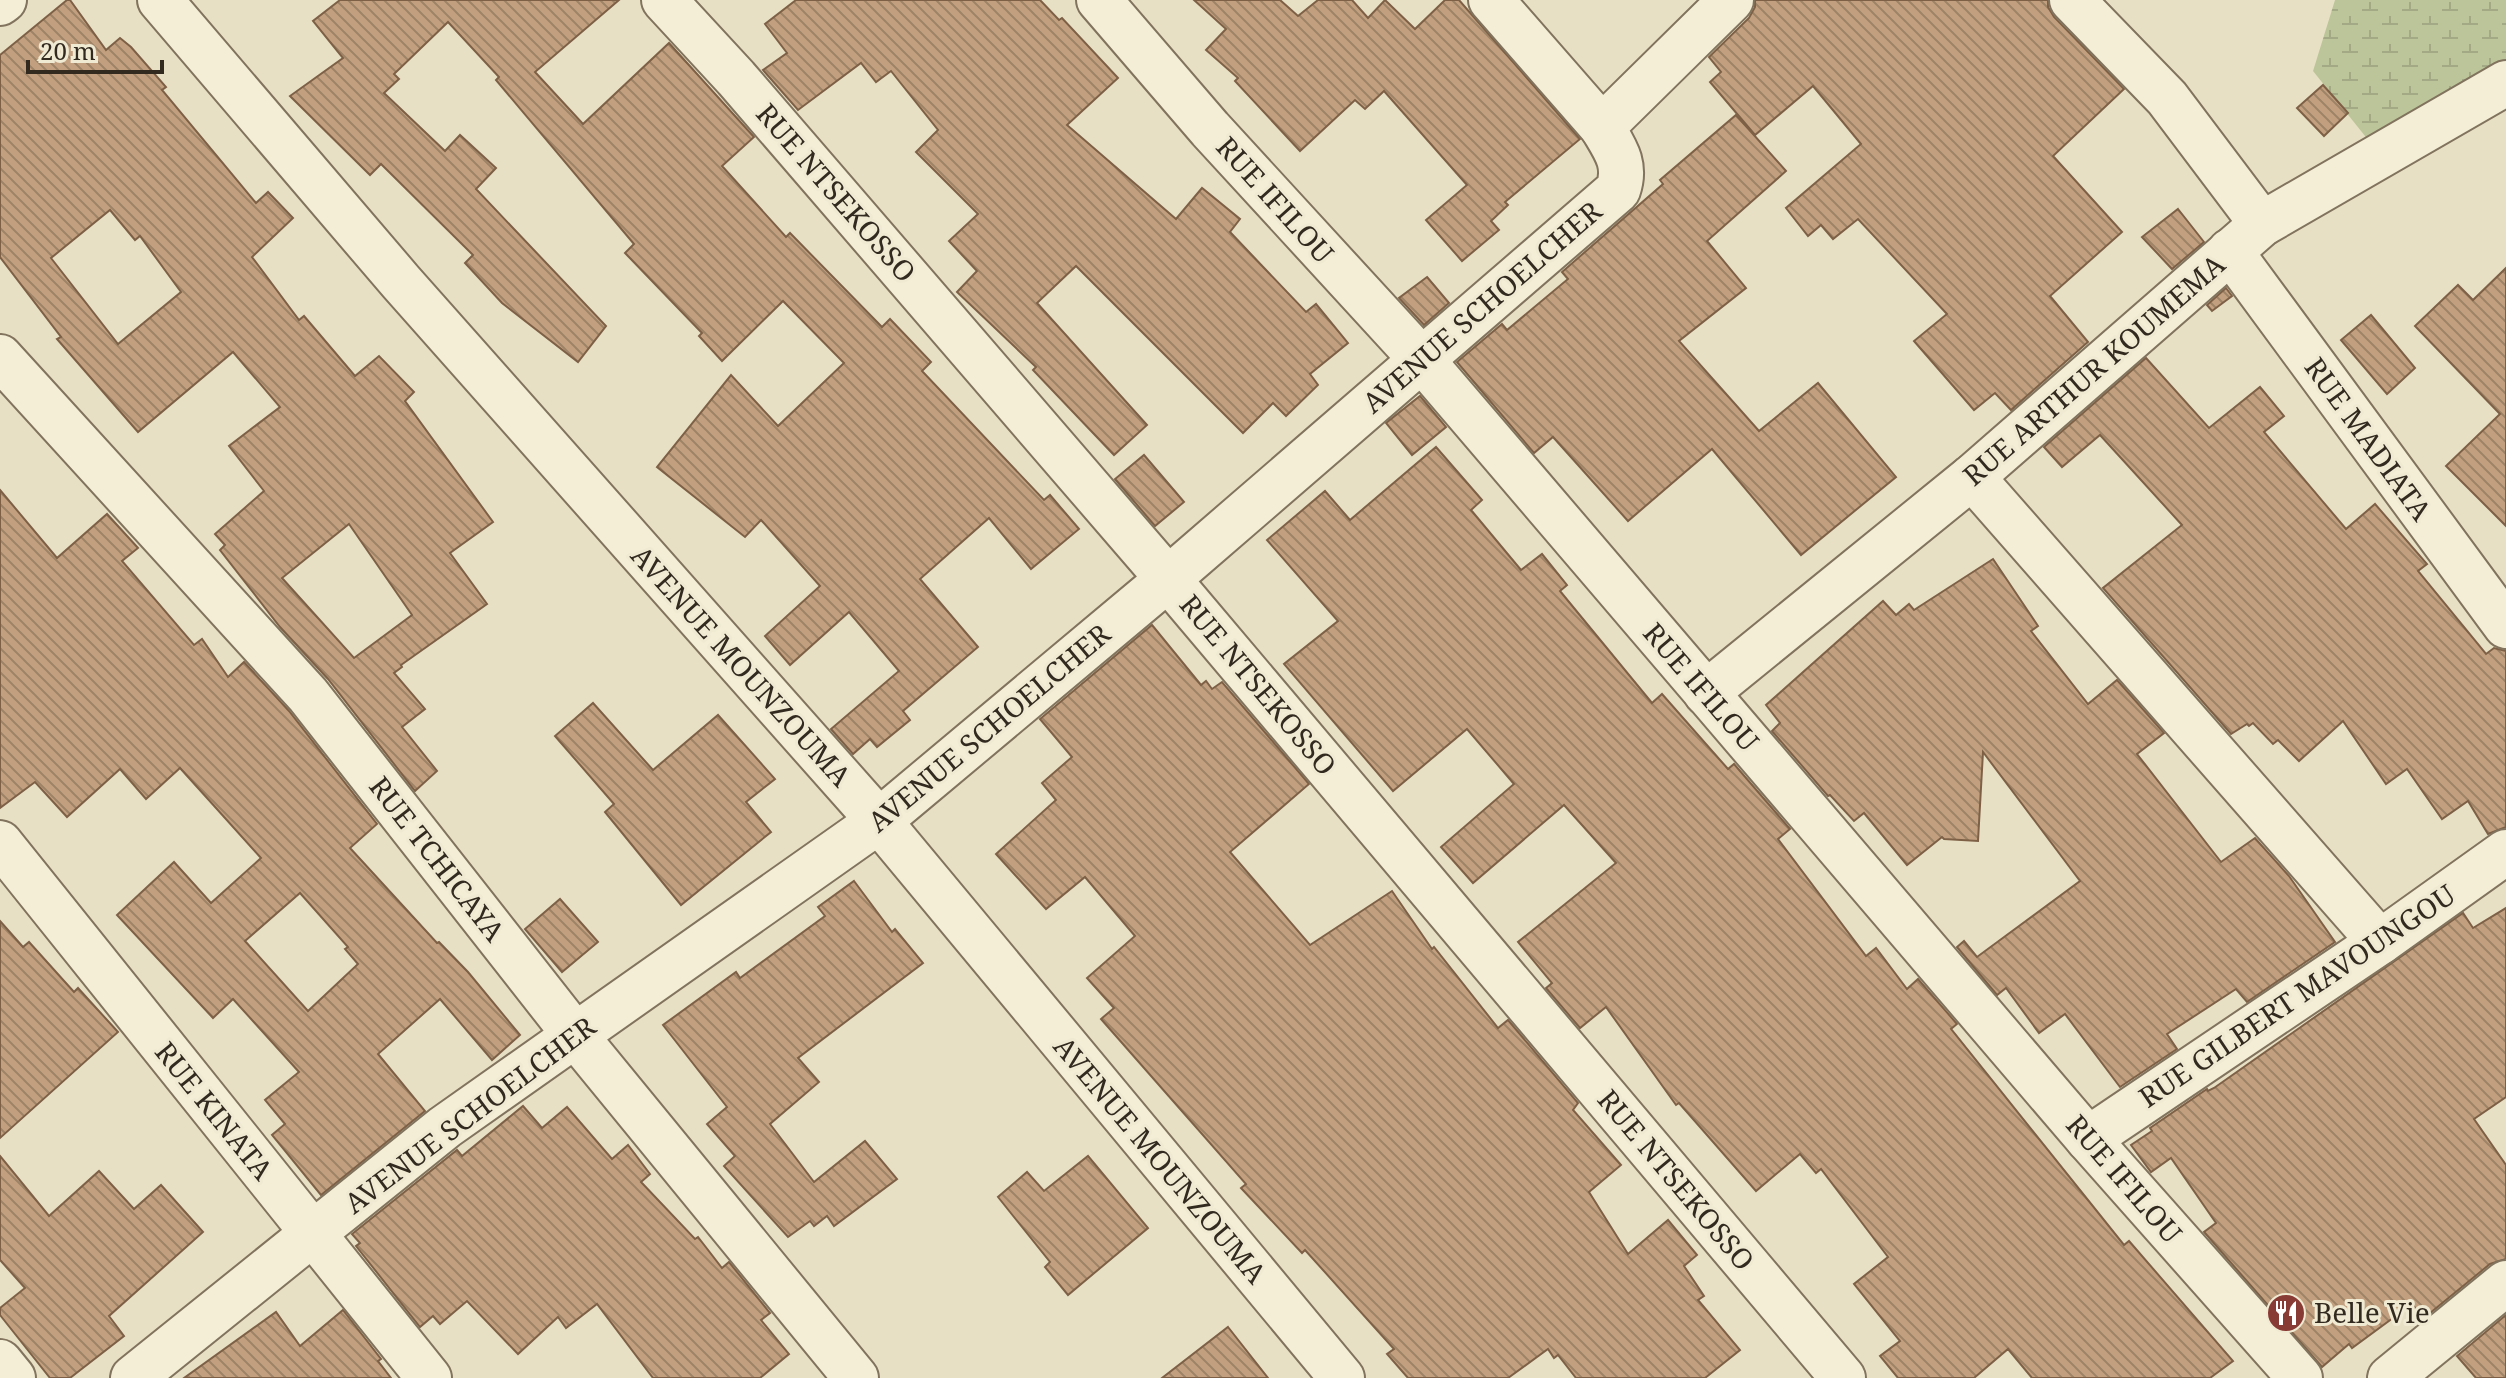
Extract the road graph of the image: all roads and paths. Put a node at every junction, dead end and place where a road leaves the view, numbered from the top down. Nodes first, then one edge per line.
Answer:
1 (160, 0) edge
2 (664, 0) edge
3 (1099, 0) edge
4 (1491, 0) edge
5 (1731, 0) edge
6 (2072, 0) edge
7 (2506, 83) edge
8 (1602, 127) junction
9 (2246, 238) junction
10 (0, 357) edge
11 (1422, 360) junction
12 (1972, 477) junction
13 (1168, 579) junction
14 (2506, 626) edge
15 (1706, 693) junction
16 (879, 821) junction
17 (0, 843) edge
18 (2506, 852) edge
19 (2380, 942) junction
20 (575, 1035) junction
21 (2088, 1139) junction
22 (313, 1234) junction
23 (2506, 1283) edge
24 (0, 1362) edge
25 (13, 1378) edge
26 (133, 1378) edge
27 (429, 1378) edge
28 (856, 1378) edge
29 (1342, 1378) edge
30 (1843, 1378) edge
31 (2300, 1378) edge
32 (2390, 1378) edge

1 - 16 street, AVENUE MOUNZOUMA
2 - 13 street, RUE NTSEKOSSO
3 - 11 street, RUE IFILOU
4 - 8 street
5 - 8 street
6 - 9 street, RUE MADIATA
7 - 9 street, RUE ARTHUR KOUMEMA
8 - 11 street, AVENUE SCHOELCHER
9 - 12 street, RUE ARTHUR KOUMEMA
9 - 14 street, RUE MADIATA
10 - 20 street, RUE TCHICAYA
11 - 13 street, AVENUE SCHOELCHER
11 - 15 street, RUE IFILOU
12 - 15 street, RUE ARTHUR KOUMEMA
12 - 19 street
13 - 16 street, AVENUE SCHOELCHER
13 - 30 street, RUE NTSEKOSSO
15 - 21 street, RUE IFILOU
16 - 20 street, AVENUE SCHOELCHER
16 - 29 street, AVENUE MOUNZOUMA
17 - 22 street, RUE KINATA
18 - 19 street, RUE GILBERT MAVOUNGOU
19 - 21 street, RUE GILBERT MAVOUNGOU
20 - 22 street, AVENUE SCHOELCHER
20 - 28 street, RUE TCHICAYA
21 - 31 street, RUE IFILOU
22 - 26 street, AVENUE SCHOELCHER
22 - 27 street, RUE KINATA
23 - 32 street
24 - 25 street

